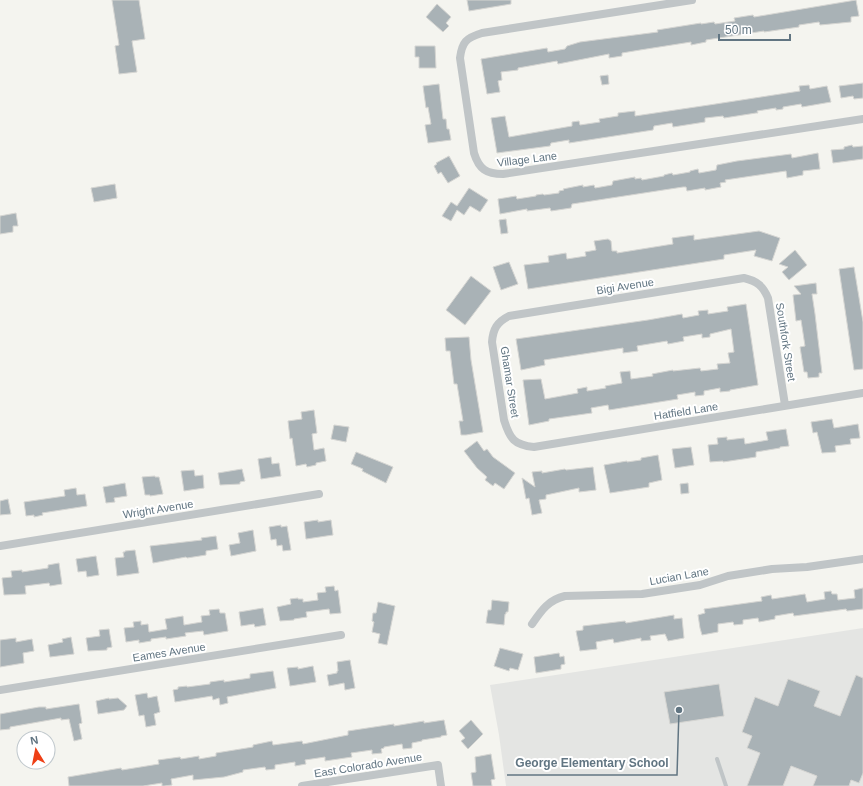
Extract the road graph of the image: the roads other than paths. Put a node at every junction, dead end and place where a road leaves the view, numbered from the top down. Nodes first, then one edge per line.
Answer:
1 (692, 0) edge
2 (863, 119) edge
3 (759, 284) joint
4 (496, 326) joint
5 (863, 393) edge
6 (785, 405) junction
7 (514, 441) joint
8 (319, 494) dead end
9 (0, 546) edge
10 (863, 559) edge
11 (532, 624) dead end
12 (341, 636) dead end
13 (0, 690) edge
14 (717, 759) dead end
15 (312, 785) edge
16 (302, 786) edge
17 (441, 786) edge
18 (726, 786) edge

1 - 2 street, Village Lane
3 - 4 street, Bigi Avenue
3 - 6 street, Southfork Street
4 - 7 street, Ghamar Street
5 - 6 street, Hatfield Lane
6 - 7 street, Hatfield Lane
8 - 9 street, Wright Avenue
10 - 11 street, Lucian Lane
12 - 13 street, Eames Avenue
14 - 18 lane
15 - 16 street, East Colorado Avenue
15 - 17 street, East Colorado Avenue

